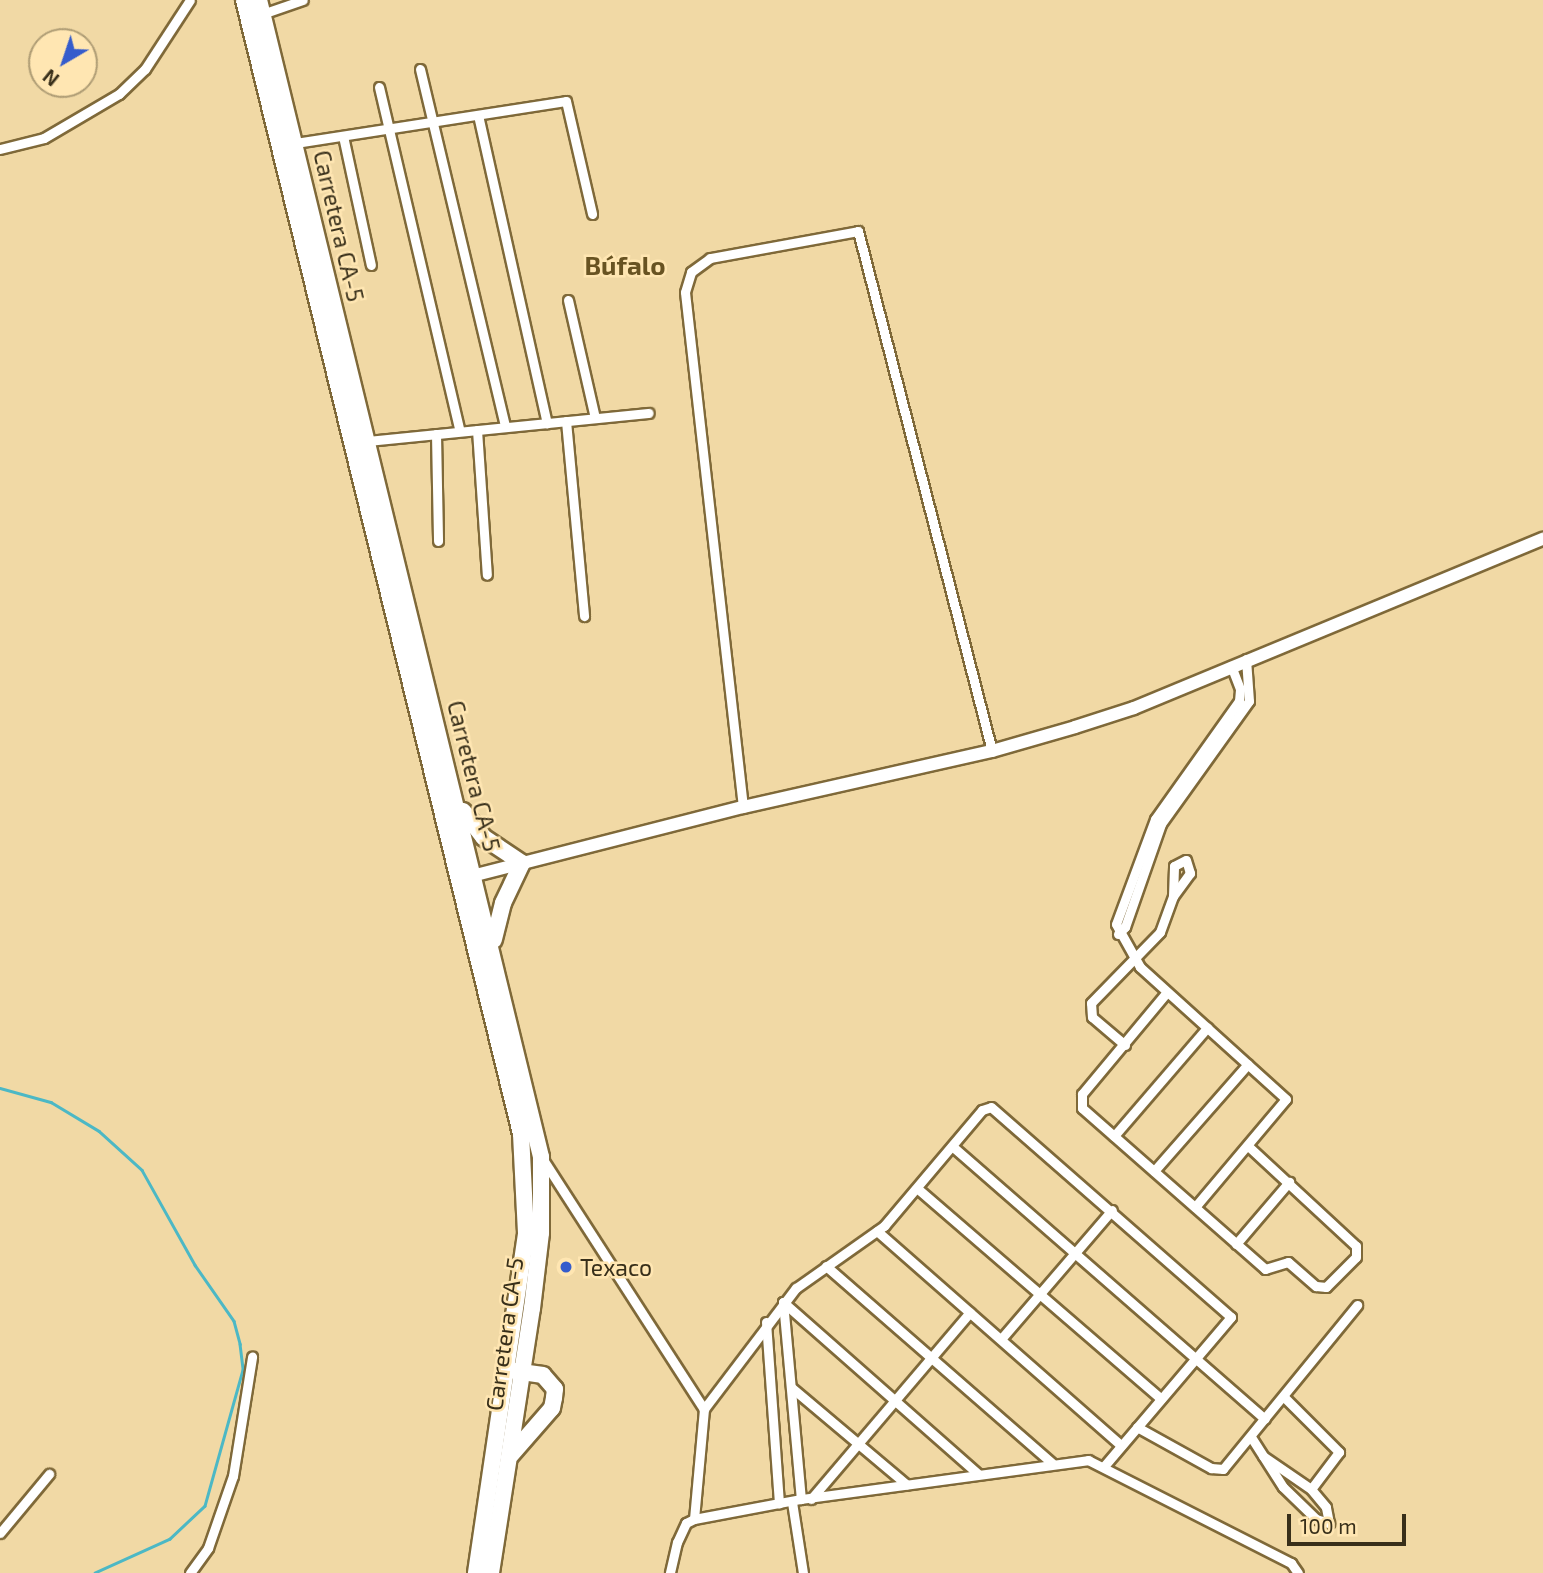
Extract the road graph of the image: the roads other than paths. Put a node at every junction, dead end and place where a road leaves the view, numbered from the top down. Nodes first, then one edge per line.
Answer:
1 (190, 0) edge
2 (244, 0) edge
3 (303, 0) edge
4 (260, 7) edge
5 (420, 69) dead end
6 (379, 87) dead end
7 (478, 115) junction
8 (275, 120) junction
9 (432, 122) junction
10 (386, 129) junction
11 (343, 136) junction
12 (295, 143) junction
13 (0, 149) edge
14 (311, 210) junction
15 (592, 214) dead end
16 (371, 265) dead end
17 (568, 300) dead end
18 (649, 413) dead end
19 (595, 418) junction
20 (566, 421) junction
21 (547, 423) junction
22 (505, 427) junction
23 (477, 430) junction
24 (460, 432) junction
25 (436, 434) junction
26 (367, 441) junction
27 (1543, 539) edge
28 (438, 541) dead end
29 (487, 575) dead end
30 (584, 616) dead end
31 (1245, 659) junction
32 (1231, 666) junction
33 (992, 751) junction
34 (457, 803) junction
35 (743, 807) junction
36 (522, 863) junction
37 (468, 877) junction
38 (1172, 896) dead end
39 (1118, 934) junction
40 (494, 950) junction
41 (1136, 954) junction
42 (1167, 992) junction
43 (1207, 1028) junction
44 (1125, 1045) junction
45 (1248, 1064) junction
46 (1114, 1136) junction
47 (952, 1146) junction
48 (1249, 1147) junction
49 (541, 1157) junction
50 (1154, 1171) junction
51 (1289, 1182) junction
52 (918, 1189) junction
53 (1195, 1207) junction
54 (1112, 1210) junction
55 (877, 1231) junction
56 (1236, 1244) junction
57 (1075, 1252) junction
58 (825, 1266) junction
59 (1040, 1294) junction
60 (783, 1303) junction
61 (1357, 1305) dead end
62 (970, 1312) junction
63 (766, 1322) junction
64 (1001, 1339) junction
65 (929, 1356) junction
66 (252, 1357) dead end
67 (1197, 1359) junction
68 (516, 1371) junction
69 (792, 1388) junction
70 (1284, 1397) junction
71 (1161, 1399) junction
72 (893, 1401) junction
73 (704, 1409) junction
74 (1265, 1419) junction
75 (1137, 1427) junction
76 (1251, 1437) junction
77 (857, 1443) junction
78 (1121, 1444) junction
79 (1263, 1456) junction
80 (510, 1457) junction
81 (1052, 1463) junction
82 (1104, 1466) junction
83 (49, 1474) dead end
84 (978, 1474) junction
85 (906, 1485) junction
86 (1311, 1489) junction
87 (801, 1500) junction
88 (779, 1504) junction
89 (694, 1519) junction
90 (0, 1533) edge
91 (190, 1573) edge
92 (476, 1573) edge
93 (491, 1573) edge
94 (670, 1573) edge
95 (803, 1573) edge
96 (1298, 1573) edge

1 - 13 street
2 - 8 highway, Carretera CA-5
3 - 4 street
4 - 12 highway, Carretera CA-5
5 - 9 street
6 - 10 street
7 - 9 street
7 - 15 street
7 - 21 street
8 - 14 highway
8 - 37 highway, Carretera CA-5
9 - 10 street
9 - 22 street
10 - 11 street
10 - 24 street
11 - 12 street
11 - 16 street
12 - 14 highway, Carretera CA-5
14 - 26 highway, Carretera CA-5
17 - 19 street
18 - 19 street
19 - 20 street
20 - 21 street
20 - 30 street
21 - 22 street
22 - 23 street
23 - 24 street
23 - 29 street
24 - 25 street
25 - 26 street
25 - 28 street
26 - 34 highway, Carretera CA-5
27 - 31 main road
31 - 32 main road
31 - 39 street
32 - 33 main road
32 - 39 street
33 - 35 main road
33 - 35 street
34 - 36 highway
34 - 37 highway, Carretera CA-5
35 - 36 main road
36 - 37 main road
36 - 40 highway
37 - 40 highway, Carretera CA-5
37 - 68 highway, Carretera CA-5
38 - 41 street
39 - 41 street
40 - 49 highway, Carretera CA-5
41 - 42 street
41 - 44 street
42 - 43 street
42 - 44 street
43 - 45 street
43 - 46 street
44 - 46 street
45 - 48 street
45 - 50 street
46 - 50 street
47 - 52 street
47 - 54 street
47 - 57 street
48 - 51 street
48 - 53 street
49 - 68 highway, Carretera CA-5
49 - 73 street
50 - 53 street
51 - 56 street
51 - 56 street
52 - 55 street
52 - 59 street
53 - 56 street
54 - 57 street
54 - 67 street
55 - 58 street
55 - 62 street
57 - 59 street
57 - 67 street
58 - 60 street
58 - 65 street
59 - 64 street
59 - 71 street
60 - 63 street
60 - 69 street
60 - 72 street
61 - 70 street
62 - 64 street
62 - 65 street
63 - 73 street
63 - 88 street
64 - 78 street
65 - 72 street
65 - 81 street
66 - 91 street
67 - 71 street
67 - 74 street
68 - 80 highway, Carretera CA-5
68 - 80 highway
68 - 92 highway, Carretera CA-5
69 - 77 street
69 - 87 street
70 - 74 street
70 - 86 street
71 - 75 street
72 - 77 street
72 - 84 street
73 - 89 street
74 - 76 street
75 - 76 street
75 - 78 street
76 - 79 street
77 - 85 street
77 - 87 street
78 - 82 street
79 - 86 street
79 - 86 street
80 - 93 highway, Carretera CA-5
81 - 82 street
81 - 84 street
82 - 96 street
83 - 90 street
84 - 85 street
85 - 87 street
87 - 88 street
87 - 95 street
88 - 89 street
89 - 94 street

